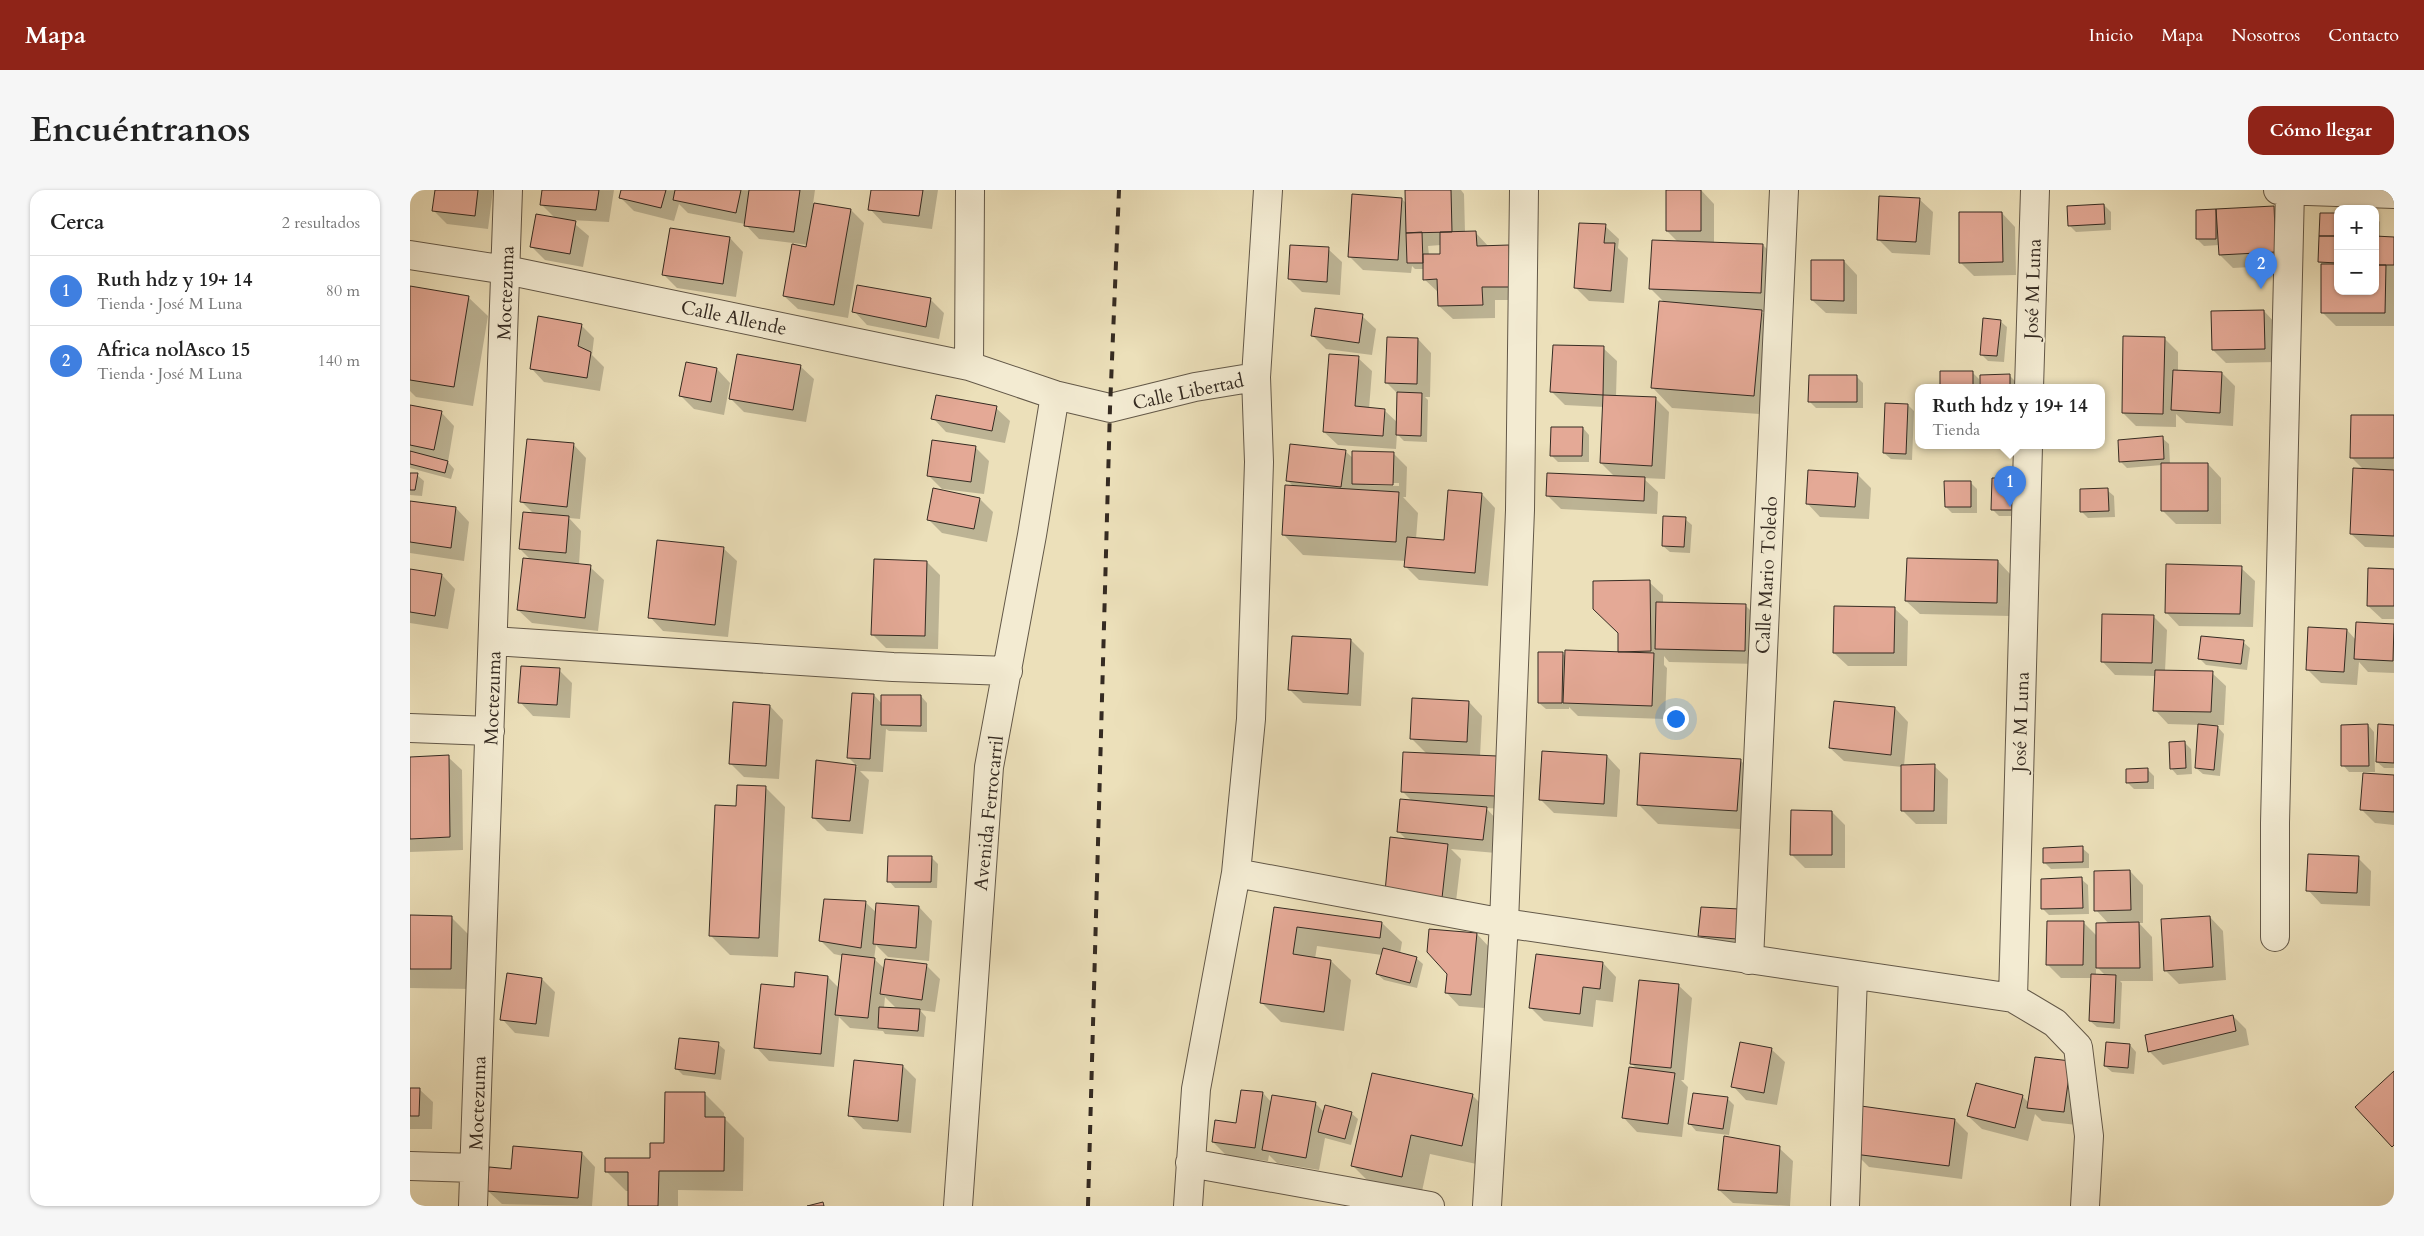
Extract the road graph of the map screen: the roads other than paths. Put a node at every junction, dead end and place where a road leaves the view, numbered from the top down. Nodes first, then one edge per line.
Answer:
1 (508, 190) edge
2 (970, 190) edge
3 (1268, 190) edge
4 (1524, 190) edge
5 (1784, 190) edge
6 (2035, 190) edge
7 (2278, 190) edge
8 (2290, 190) edge
9 (2394, 194) edge
10 (410, 255) edge
11 (506, 270) junction
12 (969, 366) junction
13 (1256, 377) junction
14 (2029, 384) edge
15 (1054, 395) junction
16 (2028, 449) edge
17 (494, 641) junction
18 (1008, 671) junction
19 (410, 728) edge
20 (490, 731) junction
21 (1236, 873) junction
22 (1504, 923) junction
23 (2275, 937) dead end
24 (1748, 960) junction
25 (1853, 975) junction
26 (2013, 998) junction
27 (1190, 1163) junction
28 (410, 1166) edge
29 (474, 1168) junction
30 (473, 1206) edge
31 (958, 1206) edge
32 (1188, 1206) edge
33 (1430, 1206) edge
34 (1487, 1206) edge
35 (1845, 1206) edge
36 (2086, 1206) edge

1 - 11 street, Moctezuma
2 - 12 street
3 - 13 street, Calle Libertad
4 - 22 street
5 - 24 street, Calle Mario Toledo
6 - 14 street, José M Luna
7 - 8 street
8 - 9 street
8 - 23 street
10 - 11 street, Calle Allende
11 - 12 street, Calle Allende
11 - 17 street, Moctezuma
12 - 15 street, Calle Allende
13 - 15 street, Calle Libertad
13 - 21 street
15 - 18 street, Avenida Ferrocarril
16 - 26 street, José M Luna
17 - 18 street
17 - 20 street, Moctezuma
18 - 31 street, Avenida Ferrocarril
19 - 20 street
20 - 29 street, Moctezuma
21 - 22 street
21 - 27 street
22 - 24 street
22 - 34 street
24 - 25 street
25 - 26 street
25 - 35 street
26 - 36 street
27 - 32 street
27 - 33 street
28 - 29 street
29 - 30 street, Moctezuma

